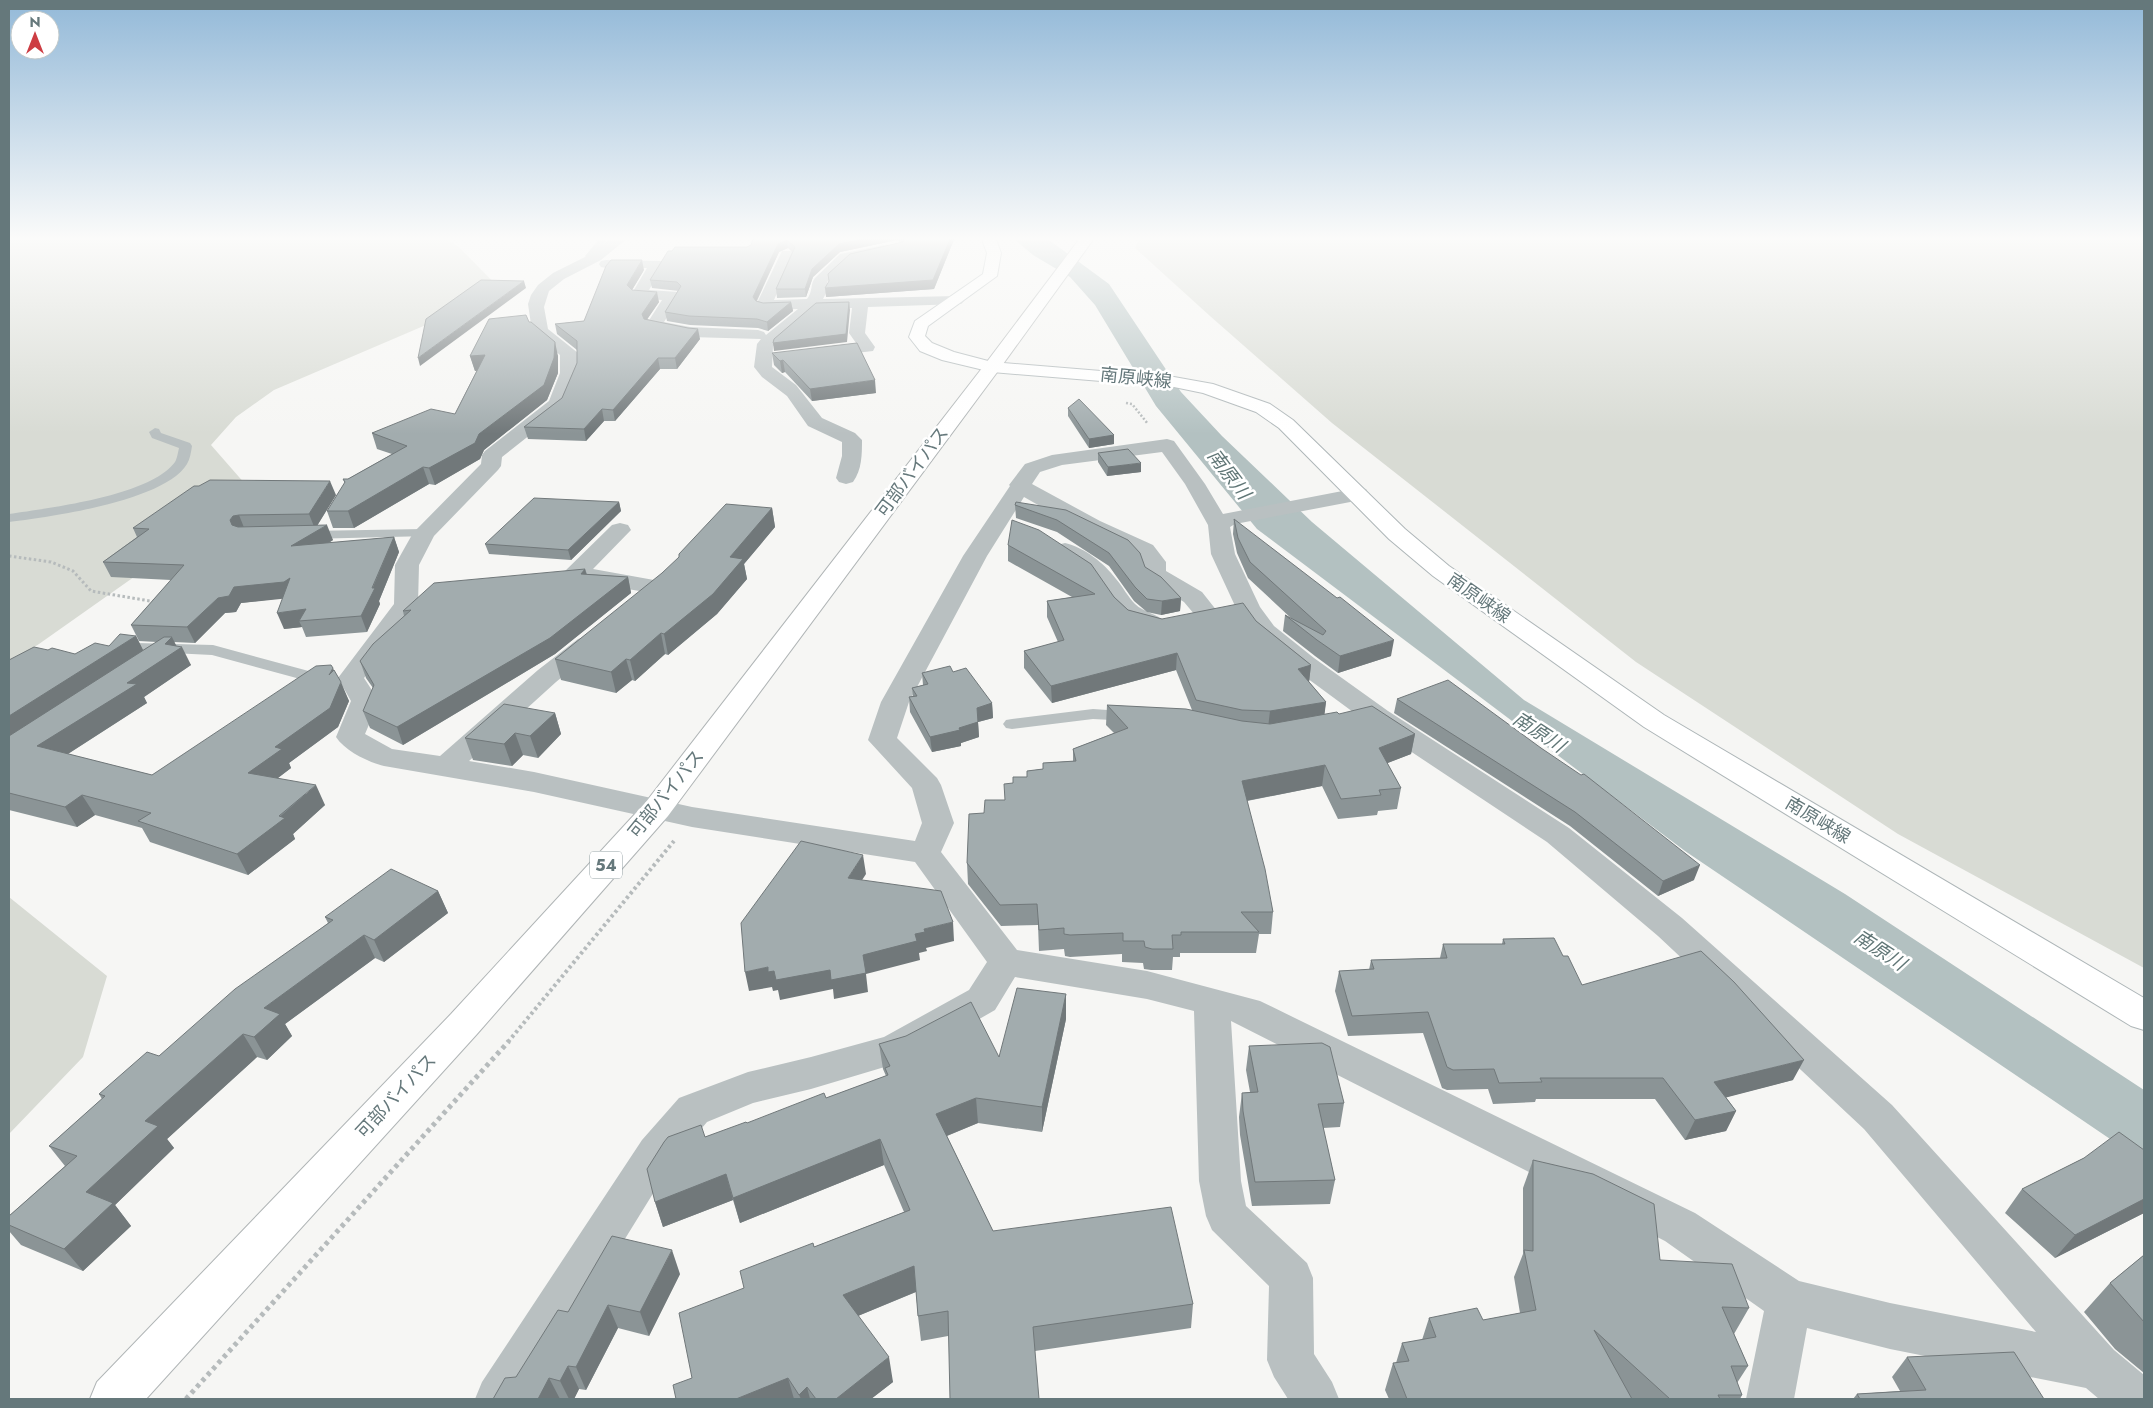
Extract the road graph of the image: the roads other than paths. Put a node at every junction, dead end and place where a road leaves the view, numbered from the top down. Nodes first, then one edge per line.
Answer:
1 (860, 302) edge
2 (537, 303) edge
3 (668, 303) edge
4 (765, 303) edge
5 (814, 303) junction
6 (827, 303) edge
7 (953, 303) edge
8 (1040, 303) edge
9 (758, 335) dead end
10 (801, 355) edge
11 (782, 357) edge
12 (763, 359) junction
13 (992, 367) junction
14 (155, 432) dead end
15 (846, 478) dead end
16 (1019, 485) junction
17 (1358, 494) junction
18 (9, 518) edge
19 (330, 520) edge
20 (997, 521) junction
21 (1230, 521) junction
22 (620, 530) dead end
23 (1023, 530) edge
24 (424, 533) junction
25 (321, 534) junction
26 (292, 535) edge
27 (1048, 539) edge
28 (1248, 608) junction
29 (631, 609) edge
30 (1209, 616) junction
31 (610, 626) edge
32 (137, 648) edge
33 (169, 649) junction
34 (145, 665) edge
35 (352, 678) junction
36 (1151, 717) edge
37 (1012, 724) dead end
38 (446, 766) junction
39 (657, 809) junction
40 (925, 853) junction
41 (1006, 962) junction
42 (1212, 1002) junction
43 (2144, 1016) edge
44 (1790, 1301) junction
45 (2096, 1367) junction
46 (114, 1399) edge
47 (498, 1399) edge
48 (1315, 1399) edge
49 (1770, 1399) edge
50 (2136, 1399) edge

1 - 10 street
2 - 24 street
3 - 9 street
4 - 5 street
5 - 6 street
5 - 12 street
7 - 13 main road, 南原峡線
8 - 13 main road, 可部バイパス / 54
11 - 12 street
12 - 15 street
13 - 17 main road, 南原峡線
13 - 39 main road, 可部バイパス / 54
14 - 18 lane
16 - 20 street
16 - 21 street
16 - 30 street
17 - 21 street
17 - 43 main road, 南原峡線
19 - 25 lane
20 - 23 street
20 - 40 street
21 - 28 street
22 - 29 street
24 - 25 lane
24 - 35 street
25 - 26 lane
27 - 30 street
28 - 30 street
28 - 45 street
31 - 38 street
32 - 33 lane
33 - 34 lane
33 - 35 lane
35 - 38 street
36 - 37 lane
38 - 39 street
39 - 40 street
39 - 46 main road, 可部バイパス / 54
40 - 41 street
41 - 42 street
41 - 47 street
42 - 44 street
42 - 48 street
44 - 45 street
44 - 49 street
45 - 50 street

